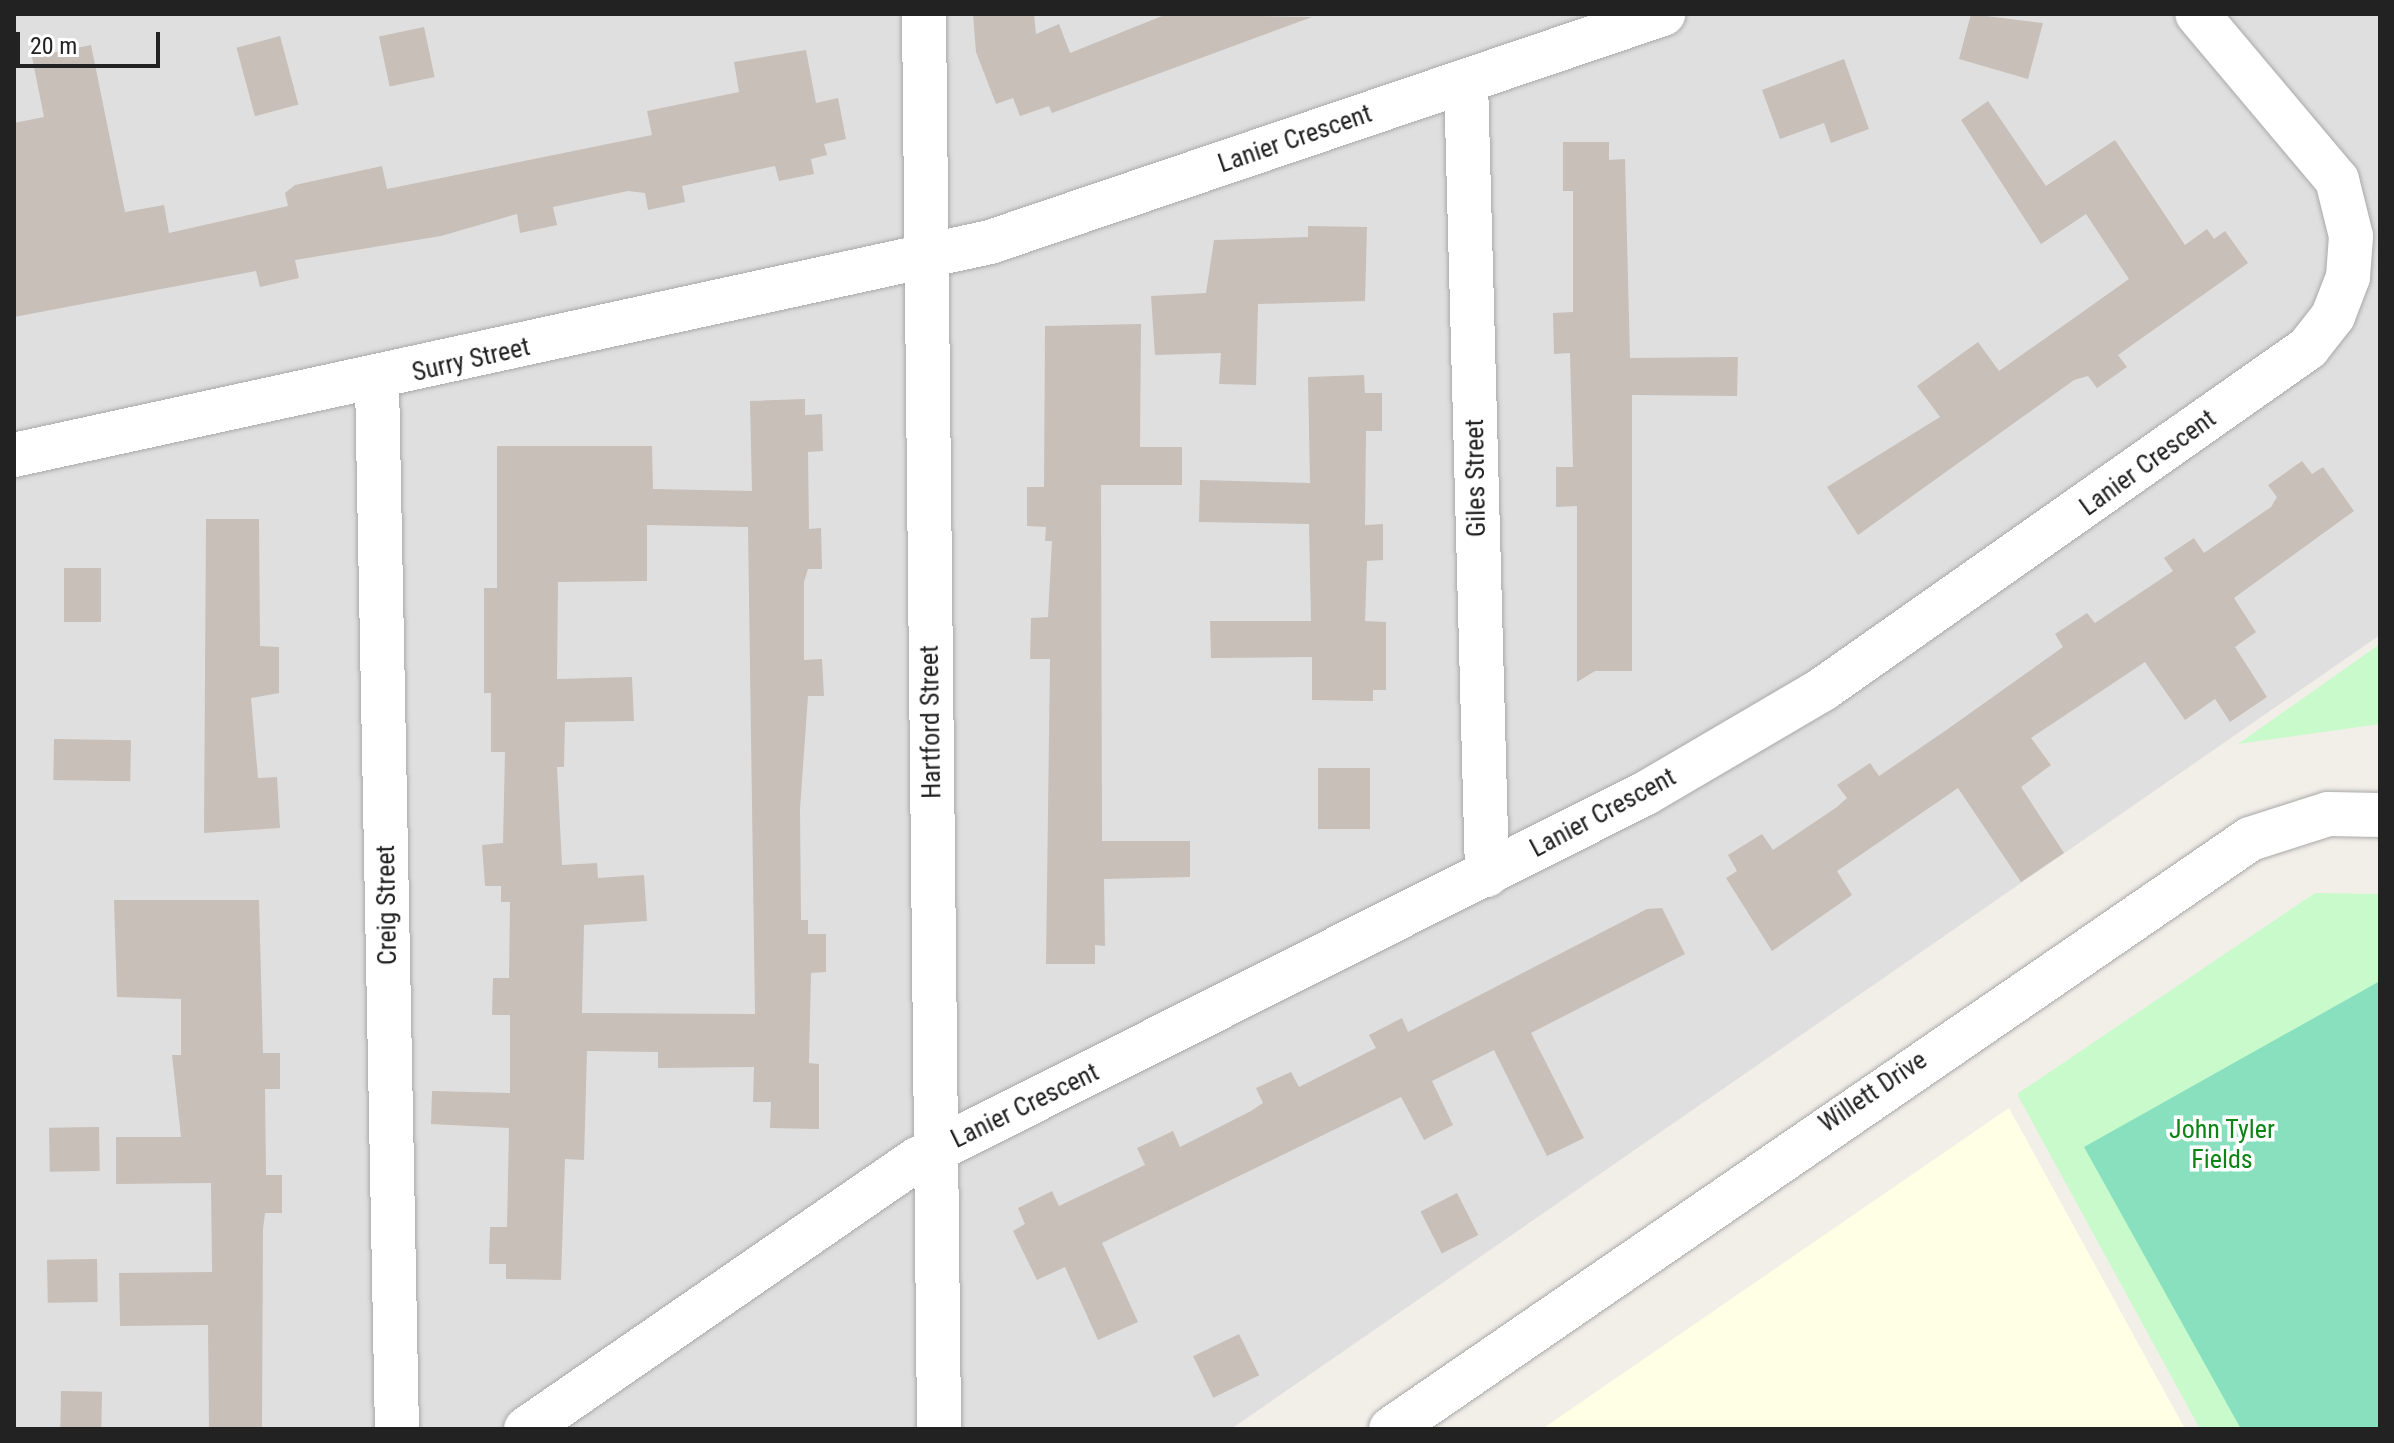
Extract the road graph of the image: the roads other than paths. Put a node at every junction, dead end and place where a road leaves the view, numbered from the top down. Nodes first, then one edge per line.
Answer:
1 (924, 14) edge
2 (1663, 14) edge
3 (2197, 14) edge
4 (1466, 81) junction
5 (926, 256) junction
6 (377, 381) junction
7 (14, 455) edge
8 (2380, 815) edge
9 (1487, 875) junction
10 (936, 1149) junction
11 (397, 1429) edge
12 (526, 1429) edge
13 (939, 1429) edge
14 (1391, 1429) edge

1 - 5 street, Hartford Street
2 - 4 street, Lanier Crescent
3 - 9 street, Lanier Crescent
4 - 5 street, Lanier Crescent
4 - 9 street, Giles Street
5 - 6 street, Surry Street
5 - 10 street, Hartford Street
6 - 7 street, Surry Street
6 - 11 street, Creig Street
8 - 14 street, Willett Drive
9 - 10 street, Lanier Crescent
10 - 12 street, Lanier Crescent
10 - 13 street, Hartford Street

